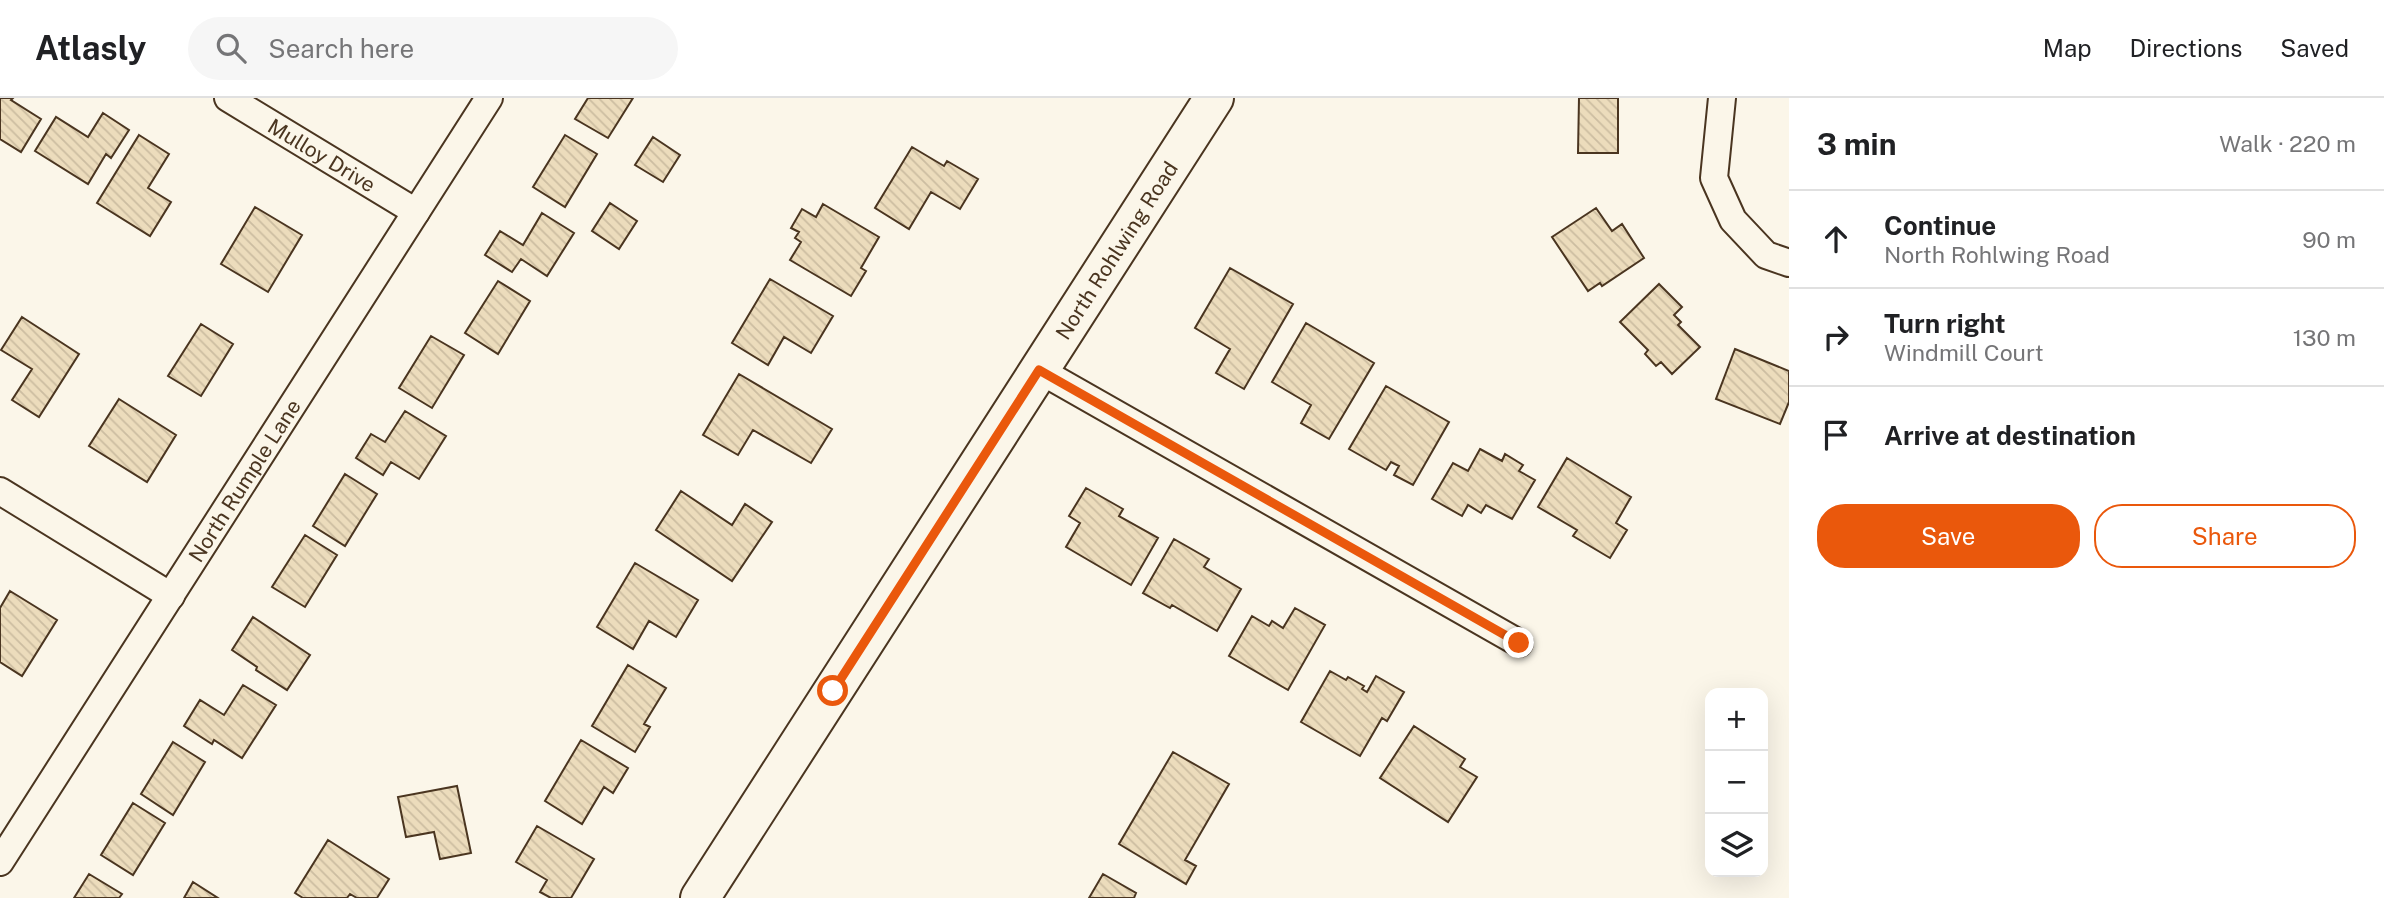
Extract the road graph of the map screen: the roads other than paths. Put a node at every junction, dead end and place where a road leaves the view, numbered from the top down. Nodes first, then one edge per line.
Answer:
1 (228, 98) edge
2 (489, 98) edge
3 (1214, 98) edge
4 (1722, 98) edge
5 (416, 212) junction
6 (1789, 263) edge
7 (1039, 370) junction
8 (0, 491) edge
9 (170, 596) junction
10 (1519, 643) dead end
11 (0, 862) edge
12 (700, 898) edge

1 - 5 street, Mulloy Drive
2 - 5 street, North Rumple Lane
3 - 7 main road, North Rohlwing Road
4 - 6 street
5 - 9 street, North Rumple Lane
7 - 10 street
7 - 12 main road, North Rohlwing Road
8 - 9 street
9 - 11 street, North Rumple Lane

